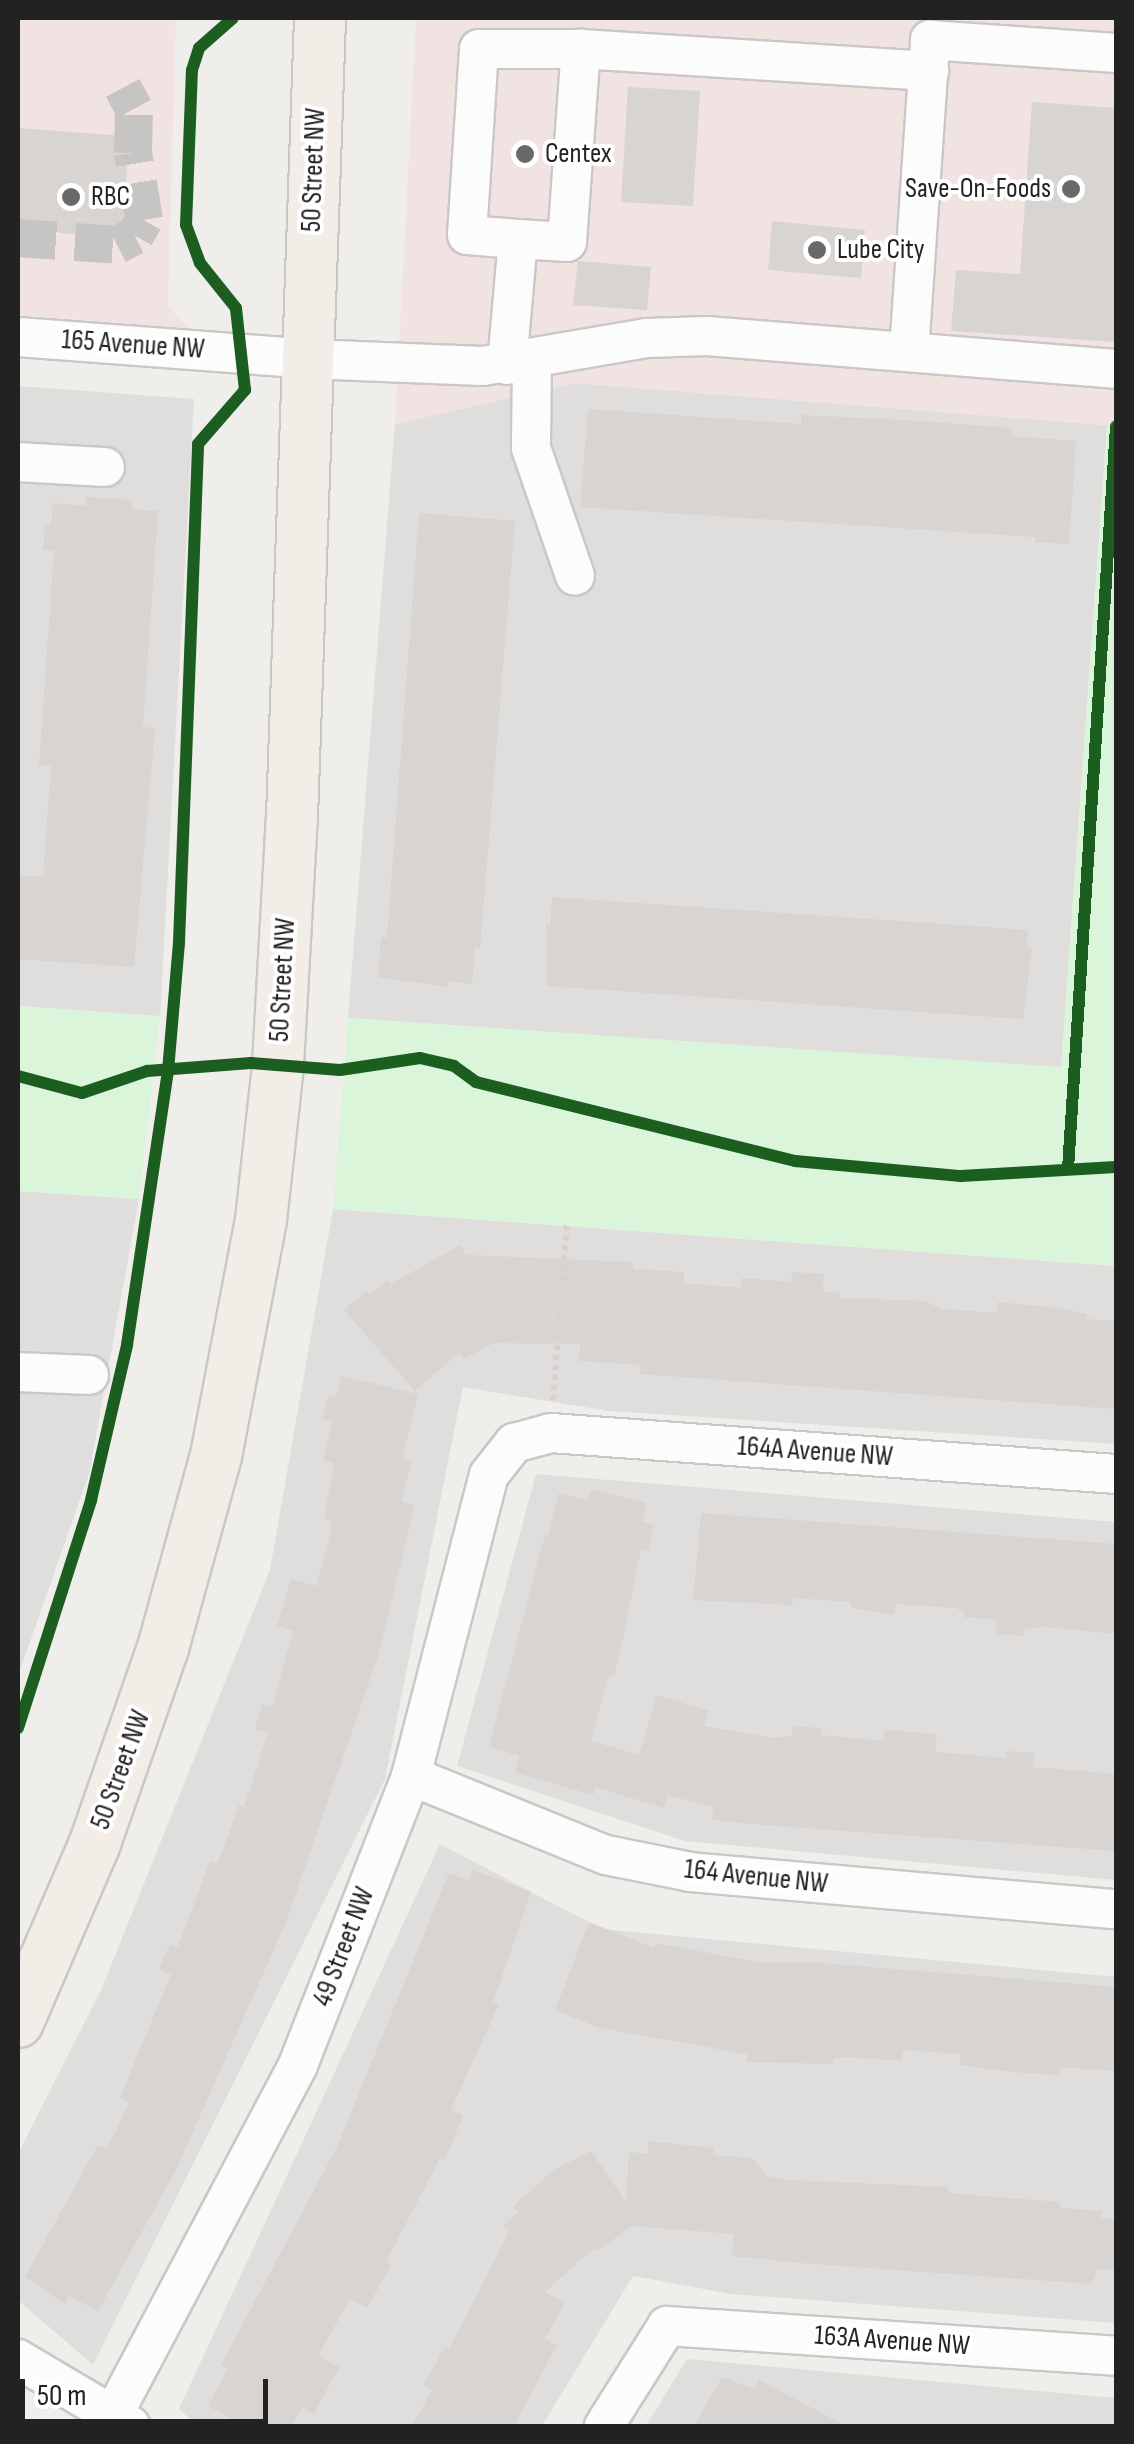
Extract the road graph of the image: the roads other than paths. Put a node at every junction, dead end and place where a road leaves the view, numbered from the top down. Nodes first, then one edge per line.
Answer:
1 (320, 18) edge
2 (581, 49) junction
3 (1116, 53) edge
4 (928, 71) junction
5 (518, 239) junction
6 (18, 337) edge
7 (908, 352) junction
8 (308, 359) junction
9 (519, 363) junction
10 (1116, 368) edge
11 (18, 462) edge
12 (105, 467) dead end
13 (575, 576) dead end
14 (18, 1372) edge
15 (90, 1375) dead end
16 (514, 1443) joint
17 (1116, 1474) edge
18 (411, 1776) junction
19 (1116, 1909) edge
20 (18, 2022) edge
21 (1116, 2356) edge
22 (18, 2360) edge
23 (117, 2422) edge
24 (604, 2426) edge

1 - 8 main road, 50 Street NW
2 - 4 street
2 - 5 street
2 - 5 street
3 - 4 street
4 - 7 street
5 - 9 street
6 - 8 street, 165 Avenue NW
7 - 9 street, 165 Avenue NW
7 - 10 street, 165 Avenue NW
8 - 9 street, 165 Avenue NW
8 - 20 main road, 50 Street NW
9 - 13 street
11 - 12 street
14 - 15 street
16 - 17 street, 164A Avenue NW
16 - 18 street, 49 Street NW
18 - 19 street, 164 Avenue NW
18 - 23 street, 49 Street NW
21 - 24 street, 163A Avenue NW
22 - 23 street

